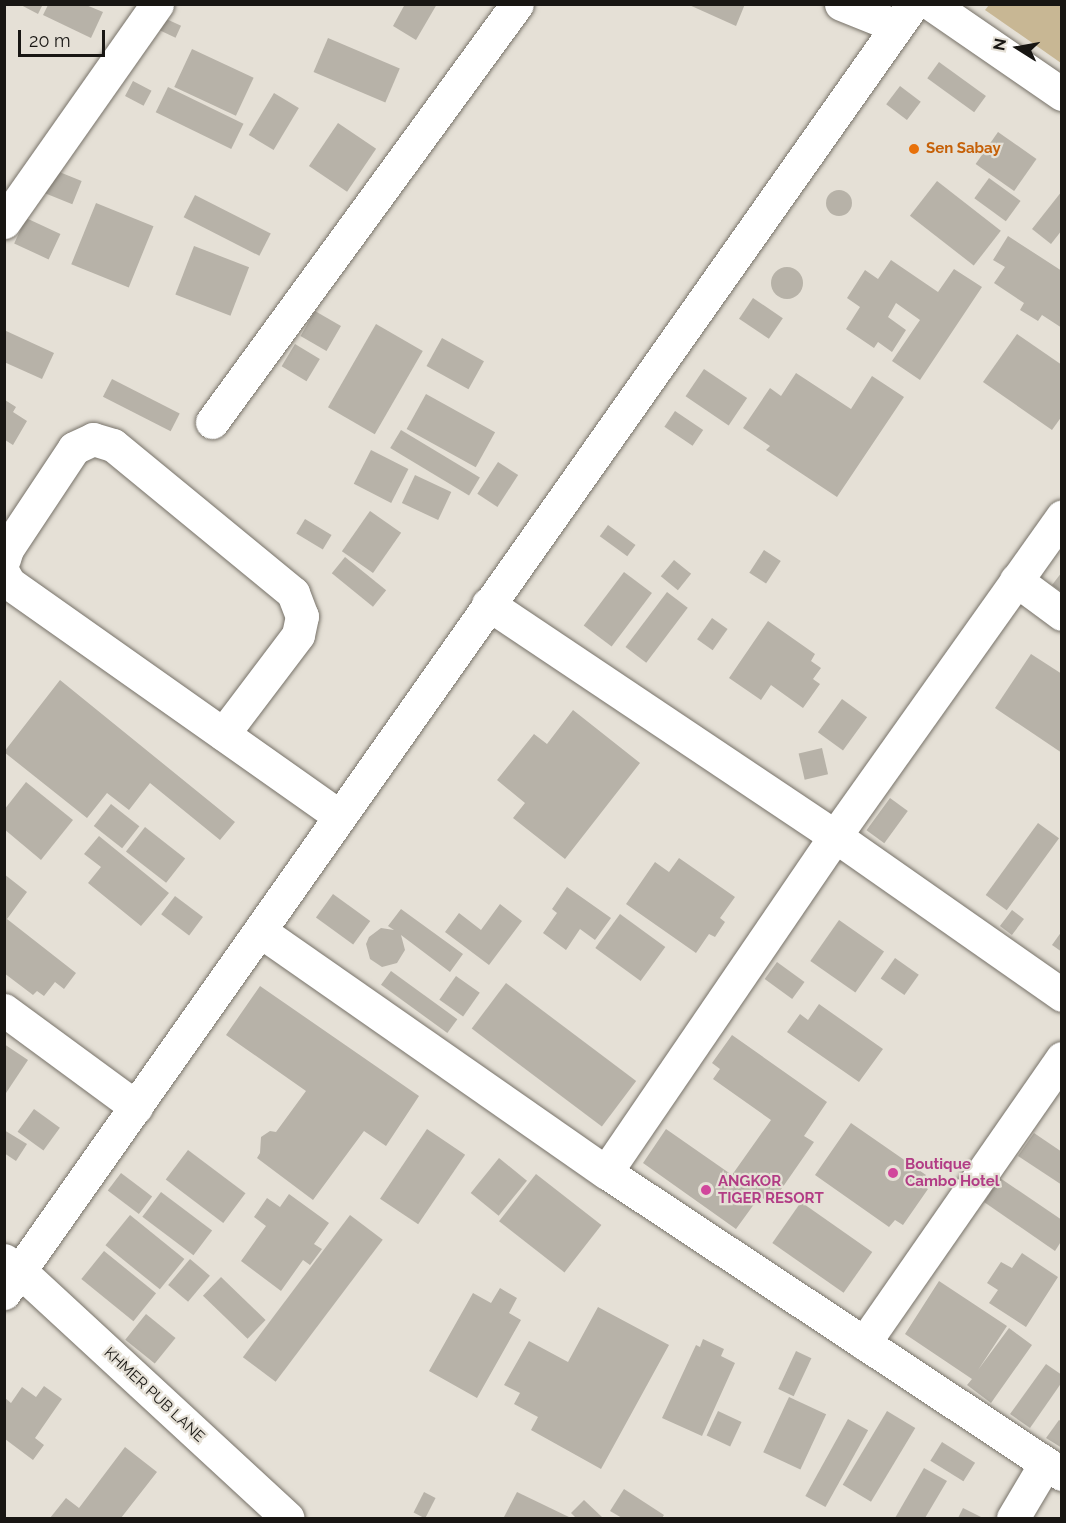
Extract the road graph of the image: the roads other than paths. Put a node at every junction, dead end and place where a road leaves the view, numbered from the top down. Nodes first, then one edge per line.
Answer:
1 (157, 4) edge
2 (517, 4) edge
3 (841, 4) edge
4 (931, 4) edge
5 (904, 15) edge
6 (1062, 94) edge
7 (4, 222) edge
8 (212, 422) dead end
9 (1062, 516) edge
10 (4, 559) edge
11 (4, 574) edge
12 (1016, 580) junction
13 (488, 604) junction
14 (1062, 614) edge
15 (223, 734) junction
16 (339, 816) junction
17 (835, 836) junction
18 (260, 931) junction
19 (1062, 995) edge
20 (4, 1010) edge
21 (1062, 1058) edge
22 (136, 1107) junction
23 (606, 1172) junction
24 (10, 1275) edge
25 (864, 1343) junction
26 (1053, 1469) edge
27 (288, 1518) edge
28 (1013, 1518) edge

1 - 7 street
2 - 8 street
3 - 5 street
4 - 6 street
5 - 13 street
9 - 12 street
10 - 15 street
11 - 15 street
12 - 14 street
12 - 17 street
13 - 16 street
13 - 17 street
15 - 16 street
16 - 18 street
17 - 19 street
17 - 23 street
18 - 22 street
18 - 23 street
20 - 22 street
21 - 25 street
22 - 24 street
23 - 25 street
24 - 27 street, KHMER PUB LANE
25 - 26 street
26 - 28 street

